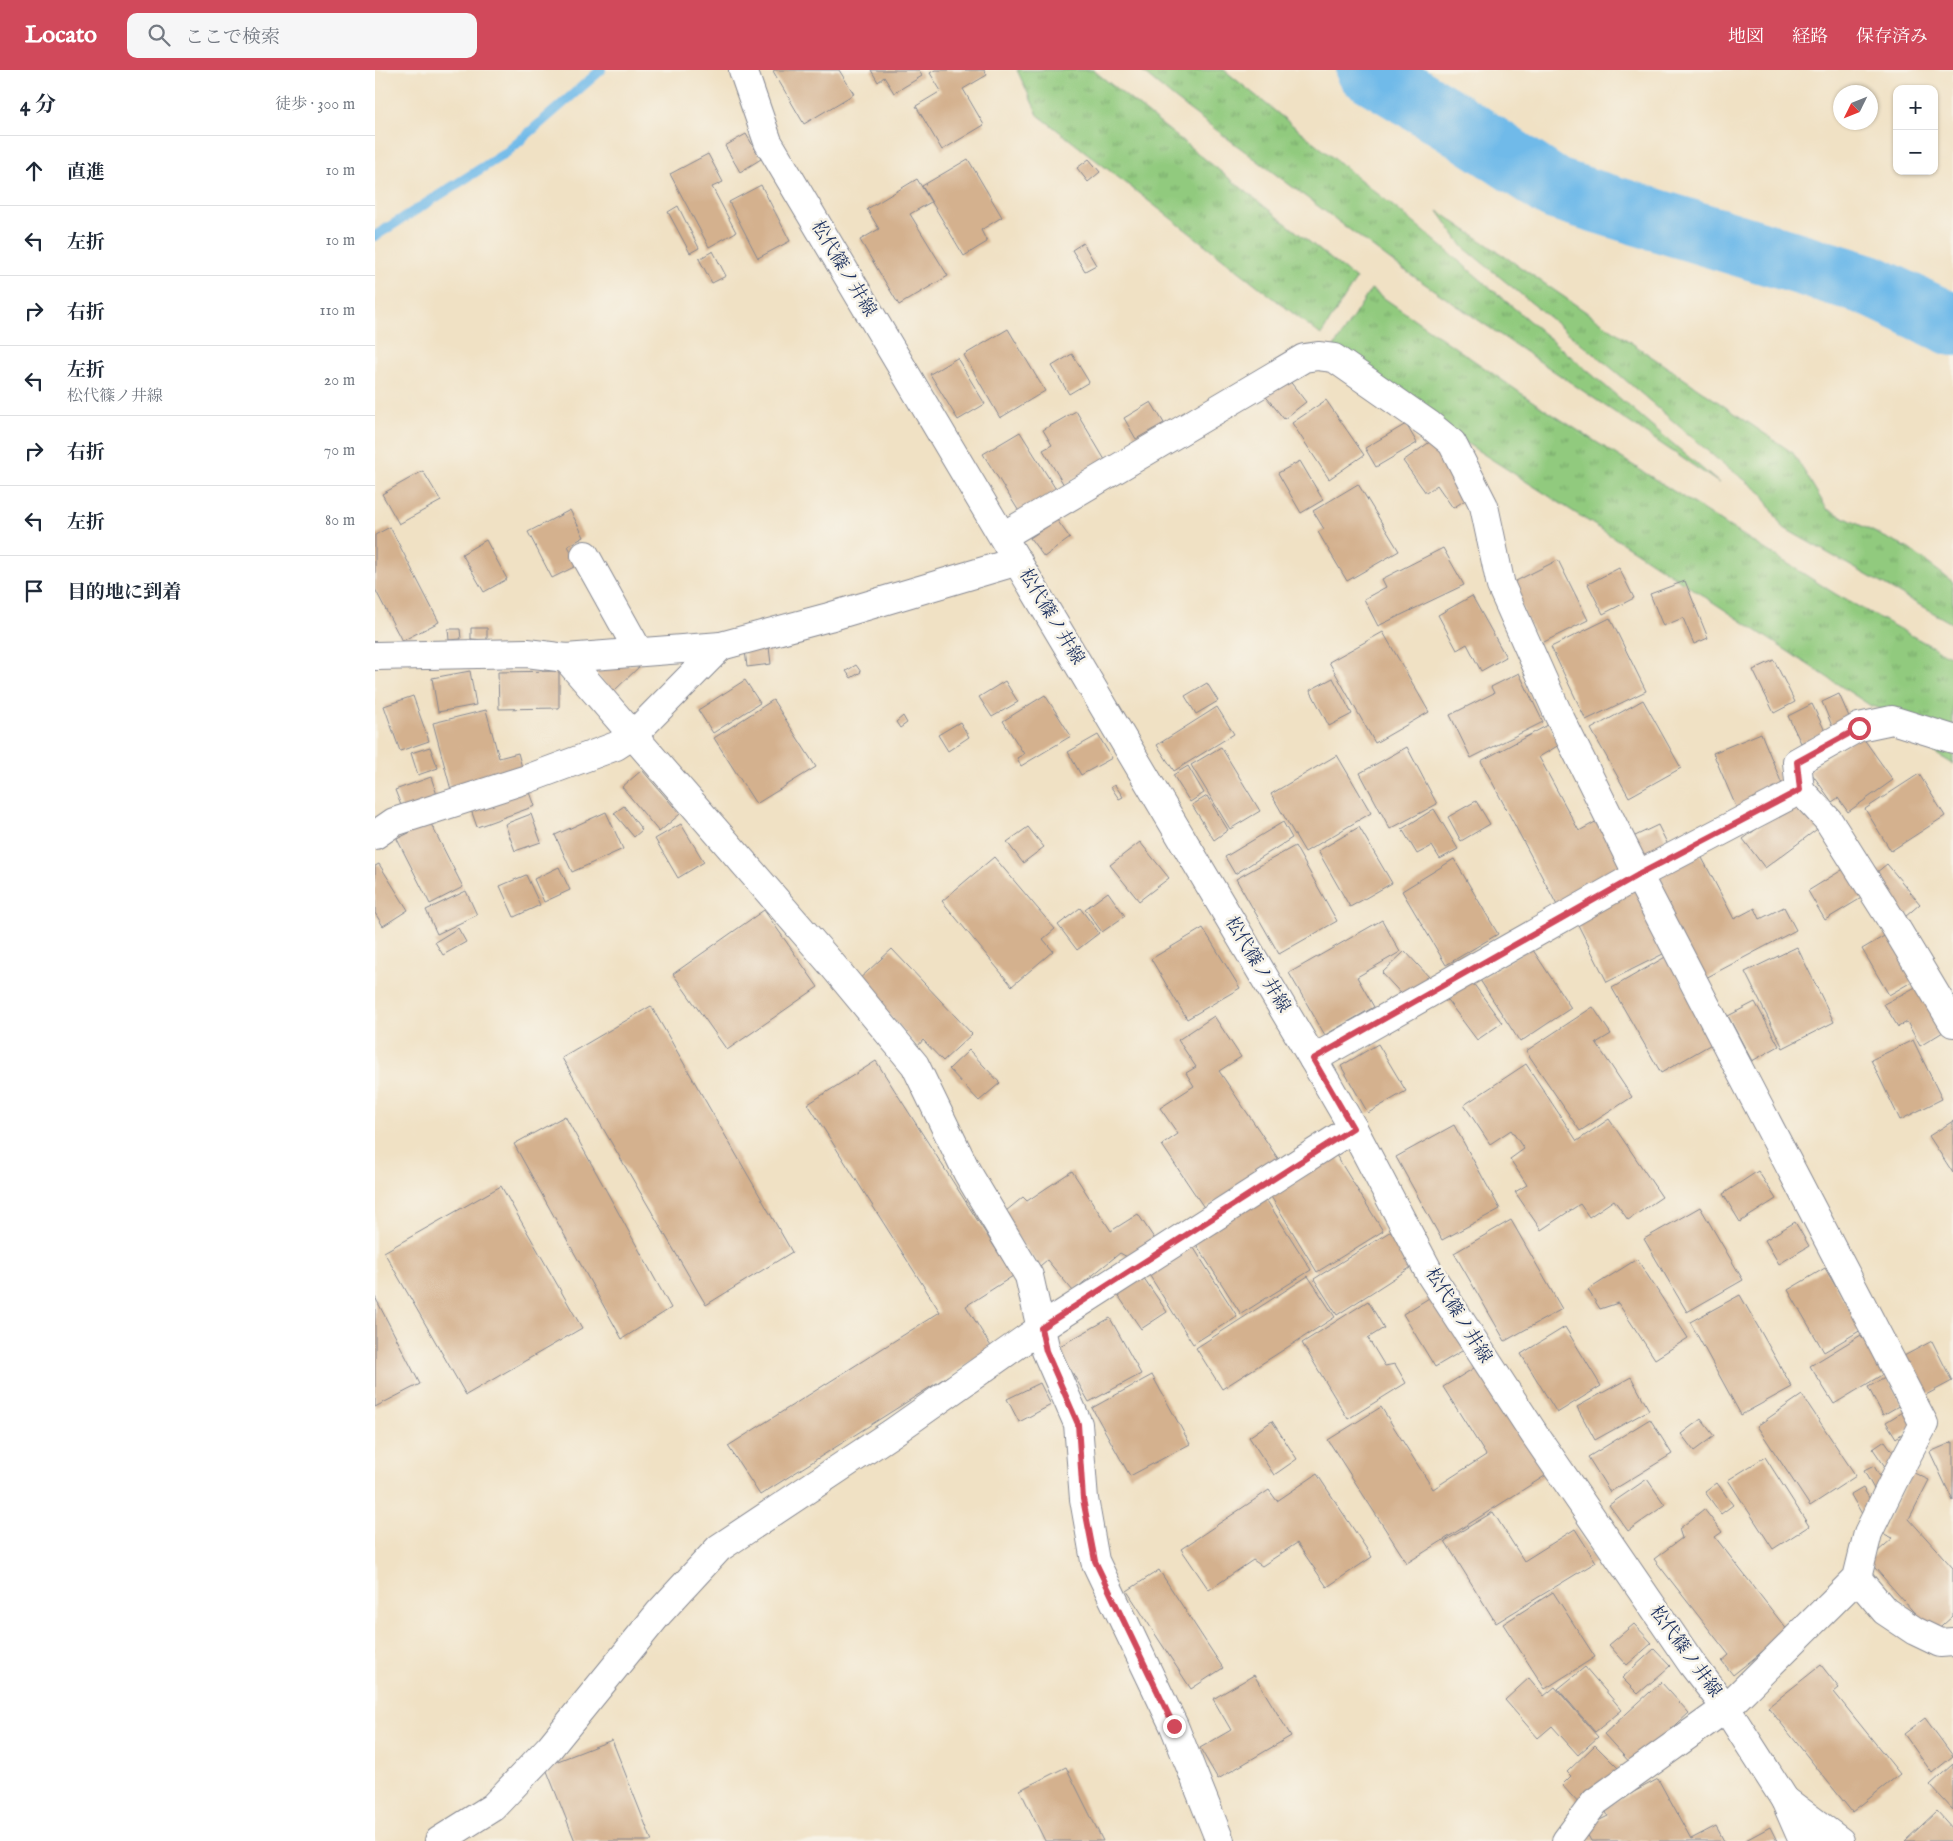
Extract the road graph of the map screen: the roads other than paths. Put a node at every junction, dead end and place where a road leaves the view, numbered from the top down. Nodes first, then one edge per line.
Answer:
1 (743, 70) edge
2 (1003, 536) junction
3 (585, 555) dead end
4 (1018, 561) junction
5 (721, 646) junction
6 (639, 652) junction
7 (375, 656) edge
8 (566, 658) junction
9 (633, 736) junction
10 (1953, 739) edge
11 (1800, 790) junction
12 (375, 835) edge
13 (1638, 875) junction
14 (1953, 1023) edge
15 (1313, 1059) junction
16 (1353, 1128) junction
17 (1041, 1328) junction
18 (1857, 1578) junction
19 (1953, 1642) edge
20 (1726, 1708) junction
21 (1785, 1800) junction
22 (439, 1841) edge
23 (1220, 1841) edge
24 (1566, 1841) edge
25 (1803, 1841) edge
26 (1840, 1841) edge

1 - 2 street, 松代篠ノ井線
2 - 4 street, 松代篠ノ井線
2 - 13 street
3 - 6 street
4 - 5 street
4 - 15 street, 松代篠ノ井線
5 - 6 street
5 - 9 street
6 - 8 street
7 - 8 street
8 - 9 street
9 - 12 street
9 - 17 street
10 - 11 street
11 - 13 street
11 - 14 street
13 - 15 street
13 - 18 street
15 - 16 street, 松代篠ノ井線
16 - 17 street
16 - 20 street, 松代篠ノ井線
17 - 22 street
17 - 23 street
18 - 19 street
18 - 20 street
20 - 21 street, 松代篠ノ井線
20 - 24 street
21 - 25 street, 松代篠ノ井線
21 - 26 street

